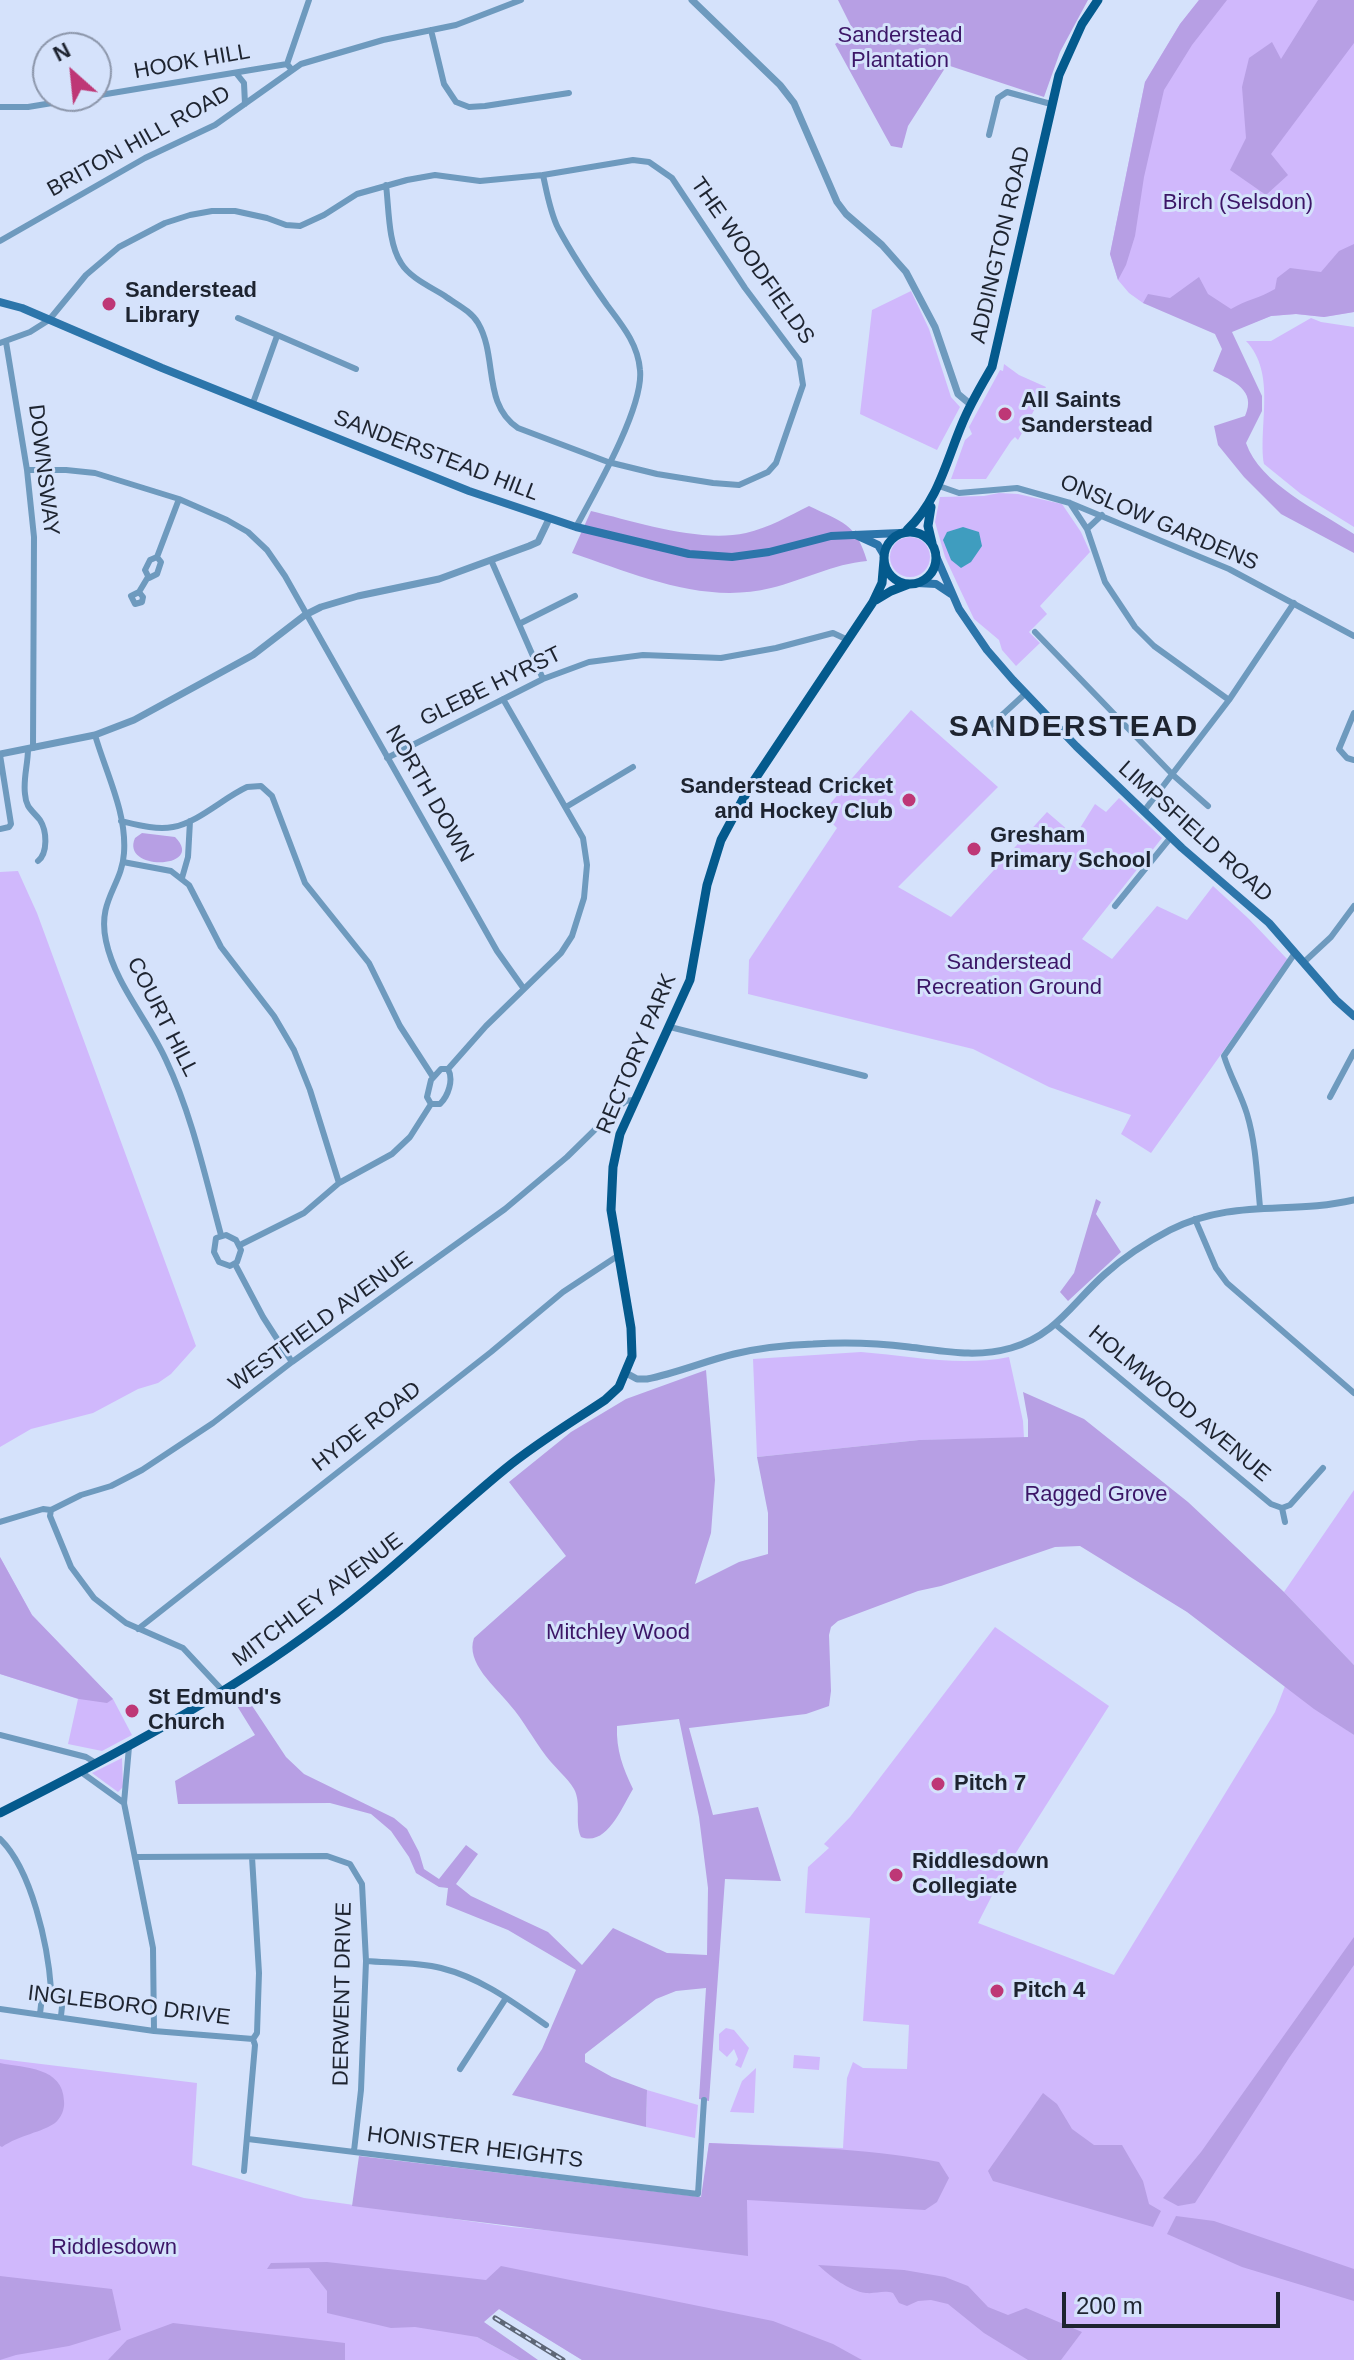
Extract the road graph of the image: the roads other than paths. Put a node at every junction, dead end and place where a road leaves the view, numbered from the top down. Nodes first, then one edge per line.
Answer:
1 (309, 0) edge
2 (521, 0) edge
3 (692, 0) edge
4 (1098, 0) edge
5 (431, 30) junction
6 (287, 64) junction
7 (292, 70) junction
8 (236, 73) junction
9 (569, 93) dead end
10 (245, 104) junction
11 (1051, 104) junction
12 (0, 107) edge
13 (989, 135) dead end
14 (543, 175) junction
15 (386, 185) junction
16 (0, 241) edge
17 (0, 302) edge
18 (238, 318) dead end
19 (49, 320) junction
20 (277, 336) junction
21 (3, 342) edge
22 (356, 369) dead end
23 (253, 403) junction
24 (970, 404) junction
25 (608, 462) junction
26 (27, 470) junction
27 (939, 486) junction
28 (934, 496) junction
29 (179, 499) junction
30 (1070, 503) junction
31 (1102, 515) junction
32 (549, 519) junction
33 (576, 527) junction
34 (1087, 529) junction
35 (904, 532) junction
36 (853, 534) junction
37 (935, 553) junction
38 (157, 557) junction
39 (884, 558) junction
40 (491, 560) junction
41 (148, 577) junction
42 (914, 583) junction
43 (139, 592) dead end
44 (575, 596) dead end
45 (954, 598) junction
46 (873, 602) junction
47 (1294, 603) junction
48 (305, 615) junction
49 (519, 624) junction
50 (1035, 632) dead end
51 (1354, 636) edge
52 (848, 640) junction
53 (543, 679) junction
54 (1026, 693) junction
55 (503, 699) junction
56 (1229, 700) junction
57 (1354, 713) edge
58 (95, 735) junction
59 (994, 735) dead end
60 (30, 748) junction
61 (0, 754) edge
62 (387, 758) junction
63 (1354, 760) edge
64 (633, 767) dead end
65 (1173, 775) junction
66 (1208, 806) dead end
67 (566, 807) junction
68 (1144, 811) junction
69 (121, 821) junction
70 (190, 821) junction
71 (0, 829) edge
72 (1171, 837) junction
73 (38, 861) dead end
74 (123, 862) junction
75 (182, 878) junction
76 (1115, 906) dead end
77 (1354, 906) edge
78 (1295, 953) junction
79 (1303, 963) junction
80 (524, 989) junction
81 (1354, 1016) edge
82 (670, 1027) junction
83 (1354, 1052) edge
84 (448, 1069) junction
85 (865, 1076) dead end
86 (433, 1077) junction
87 (1330, 1097) dead end
88 (633, 1100) junction
89 (431, 1104) junction
90 (339, 1183) junction
91 (1354, 1200) edge
92 (1260, 1207) junction
93 (1195, 1219) junction
94 (221, 1235) junction
95 (240, 1245) junction
96 (619, 1255) junction
97 (235, 1264) junction
98 (1056, 1325) junction
99 (292, 1362) junction
100 (626, 1373) junction
101 (1354, 1393) edge
102 (1323, 1468) dead end
103 (1282, 1508) junction
104 (51, 1510) junction
105 (0, 1522) edge
106 (1285, 1522) dead end
107 (138, 1629) junction
108 (224, 1692) junction
109 (0, 1735) edge
110 (129, 1747) junction
111 (98, 1764) junction
112 (81, 1772) junction
113 (124, 1803) junction
114 (0, 1813) edge
115 (0, 1839) edge
116 (136, 1857) junction
117 (252, 1857) junction
118 (366, 1961) junction
119 (51, 1989) junction
120 (506, 1998) junction
121 (0, 2009) edge
122 (40, 2014) junction
123 (61, 2016) junction
124 (546, 2025) dead end
125 (154, 2031) junction
126 (253, 2039) junction
127 (460, 2069) dead end
128 (704, 2100) dead end
129 (248, 2139) junction
130 (354, 2151) junction
131 (244, 2171) dead end

1 - 6 street
2 - 5 street, BRITON HILL ROAD
3 - 24 street
4 - 11 main road, ADDINGTON ROAD
5 - 7 street, BRITON HILL ROAD
5 - 9 street
6 - 7 street
6 - 8 street, HOOK HILL
7 - 10 street, BRITON HILL ROAD
8 - 10 street
8 - 12 street, HOOK HILL
10 - 16 street, BRITON HILL ROAD
11 - 13 street
11 - 24 main road, ADDINGTON ROAD
14 - 15 street
14 - 25 street
14 - 25 street, THE WOODFIELDS
15 - 19 street
15 - 25 street
17 - 19 main road, SANDERSTEAD HILL
18 - 20 street
19 - 21 street
19 - 23 main road, SANDERSTEAD HILL
20 - 22 street
20 - 23 street
21 - 26 street, DOWNSWAY
23 - 32 main road, SANDERSTEAD HILL
24 - 27 main road, ADDINGTON ROAD
25 - 33 street
26 - 29 street, NORTH DOWN
26 - 60 street, DOWNSWAY
27 - 28 main road, ADDINGTON ROAD
27 - 30 street, ONSLOW GARDENS
28 - 35 main road
28 - 37 main road
29 - 38 street
29 - 48 street, NORTH DOWN
30 - 31 street, ONSLOW GARDENS
30 - 34 street
31 - 34 street
31 - 47 street, ONSLOW GARDENS
32 - 33 main road, SANDERSTEAD HILL
32 - 40 street
33 - 36 main road, SANDERSTEAD HILL
34 - 56 street
35 - 36 main road, SANDERSTEAD HILL
35 - 37 main road
35 - 39 main road
36 - 39 main road
37 - 42 main road
37 - 45 main road, LIMPSFIELD ROAD
38 - 41 street
38 - 41 street
39 - 42 main road
39 - 46 main road, RECTORY PARK
40 - 48 street
40 - 49 street
41 - 43 street
42 - 45 main road
42 - 46 main road
44 - 49 street
45 - 54 main road, LIMPSFIELD ROAD
46 - 52 main road, RECTORY PARK
47 - 51 street, ONSLOW GARDENS
47 - 56 street
48 - 58 street
48 - 62 street, NORTH DOWN
49 - 53 street
50 - 65 street
52 - 53 street, GLEBE HYRST
52 - 82 main road, RECTORY PARK
53 - 55 street, GLEBE HYRST
54 - 59 street
54 - 68 main road, LIMPSFIELD ROAD
55 - 62 street, GLEBE HYRST
55 - 67 street
56 - 65 street
57 - 63 street
58 - 60 street
58 - 69 street, COURT HILL
60 - 61 street
60 - 73 street, DOWNSWAY
61 - 71 street
62 - 80 street, NORTH DOWN
64 - 67 street
65 - 66 street
65 - 68 street
67 - 80 street
68 - 72 main road, LIMPSFIELD ROAD
69 - 70 street
69 - 74 street, COURT HILL
70 - 75 street
70 - 86 street
72 - 76 street
72 - 78 main road, LIMPSFIELD ROAD
74 - 75 street
74 - 94 street, COURT HILL
75 - 90 street
77 - 79 street
78 - 79 main road, LIMPSFIELD ROAD
78 - 92 street
79 - 81 main road, LIMPSFIELD ROAD
80 - 84 street
82 - 85 street
82 - 88 main road, RECTORY PARK
83 - 87 street
84 - 86 street
84 - 89 street
86 - 89 street
88 - 96 main road, RECTORY PARK
88 - 99 street, WESTFIELD AVENUE
89 - 90 street
90 - 95 street
91 - 92 street
92 - 93 street
93 - 98 street
93 - 101 street
94 - 95 street
94 - 97 street, COURT HILL
95 - 97 street
96 - 100 main road, RECTORY PARK
96 - 107 street, HYDE ROAD
97 - 99 street, COURT HILL
98 - 100 street
98 - 103 street, HOLMWOOD AVENUE
99 - 104 street, WESTFIELD AVENUE
100 - 108 main road, MITCHLEY AVENUE
102 - 103 street, HOLMWOOD AVENUE
103 - 106 street, HOLMWOOD AVENUE
104 - 105 street, WESTFIELD AVENUE
104 - 107 street
107 - 108 street
108 - 110 main road, MITCHLEY AVENUE
109 - 111 street
110 - 111 main road, MITCHLEY AVENUE
110 - 113 street
111 - 112 main road, MITCHLEY AVENUE
112 - 113 street
112 - 114 main road, MITCHLEY AVENUE
113 - 116 street
115 - 119 street
116 - 117 street, DERWENT DRIVE
116 - 125 street
117 - 118 street, DERWENT DRIVE
117 - 126 street
118 - 120 street
118 - 130 street, DERWENT DRIVE
119 - 122 street
119 - 123 street
120 - 124 street
120 - 127 street
121 - 122 street, INGLEBORO DRIVE
122 - 123 street, INGLEBORO DRIVE
123 - 125 street, INGLEBORO DRIVE
125 - 126 street, INGLEBORO DRIVE
126 - 129 street
128 - 130 street, HONISTER HEIGHTS
129 - 130 street, HONISTER HEIGHTS
129 - 131 street

